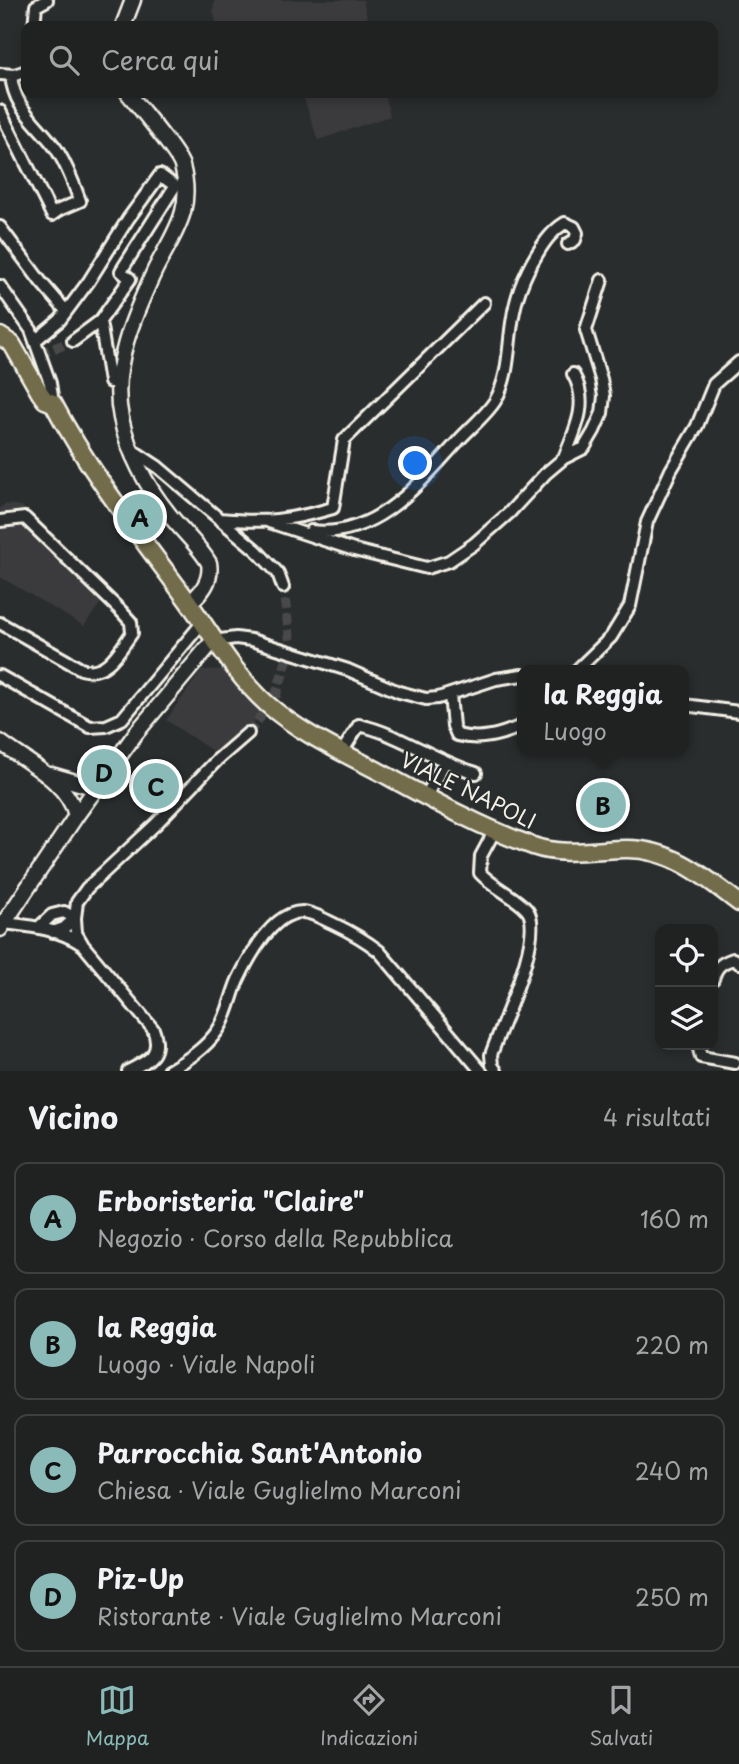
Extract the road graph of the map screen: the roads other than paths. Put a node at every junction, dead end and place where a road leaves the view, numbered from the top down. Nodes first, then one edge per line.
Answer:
1 (47, 0) edge
2 (133, 0) edge
3 (34, 21) edge
4 (125, 21) edge
5 (6, 75) edge
6 (132, 98) edge
7 (1, 116) edge
8 (0, 227) edge
9 (568, 244) dead end
10 (602, 280) dead end
11 (0, 286) edge
12 (484, 303) dead end
13 (66, 311) junction
14 (100, 321) junction
15 (0, 336) edge
16 (35, 341) junction
17 (74, 341) tunnel mouth
18 (739, 362) edge
19 (573, 374) dead end
20 (118, 383) junction
21 (53, 403) junction
22 (132, 450) junction
23 (564, 458) junction
24 (219, 519) junction
25 (0, 521) edge
26 (269, 522) junction
27 (291, 529) junction
28 (283, 587) tunnel mouth
29 (189, 603) junction
30 (0, 623) edge
31 (202, 623) junction
32 (213, 641) junction
33 (582, 665) edge
34 (0, 676) edge
35 (517, 676) edge
36 (450, 695) junction
37 (689, 706) edge
38 (739, 712) edge
39 (517, 728) edge
40 (248, 733) tunnel mouth
41 (0, 742) edge
42 (342, 752) junction
43 (445, 762) junction
44 (40, 771) junction
45 (476, 773) dead end
46 (96, 788) junction
47 (426, 796) junction
48 (76, 816) junction
49 (495, 830) junction
50 (739, 903) edge
51 (75, 918) junction
52 (2, 926) edge
53 (38, 928) junction
54 (53, 932) junction
55 (83, 945) junction
56 (739, 963) edge
57 (718, 967) edge
58 (699, 1050) edge
59 (735, 1063) dead end
60 (128, 1071) edge
61 (168, 1071) edge
62 (481, 1071) edge
63 (496, 1071) edge

1 - 3 street
2 - 4 main road
5 - 7 street
6 - 20 main road
8 - 13 street
9 - 27 street
10 - 23 street
11 - 16 street
12 - 26 street
13 - 14 street
13 - 16 street
14 - 17 street
14 - 20 street
15 - 21 main road, VIALE NAPOLI
16 - 21 street
18 - 33 street
19 - 23 street
20 - 22 main road
21 - 29 main road, VIALE NAPOLI
22 - 24 street
22 - 29 main road
23 - 27 street
24 - 26 street
24 - 28 street
25 - 30 street
26 - 27 street
29 - 31 main road, VIALE NAPOLI
31 - 32 main road, VIALE NAPOLI
31 - 34 street
32 - 36 street
32 - 42 main road, VIALE NAPOLI
32 - 46 main road
35 - 36 street
36 - 39 street
37 - 38 street
40 - 51 street
41 - 44 main road
42 - 43 street
42 - 47 main road, VIALE NAPOLI
43 - 45 street
43 - 47 street
44 - 46 main road
44 - 48 main road
46 - 48 main road
47 - 49 main road, VIALE NAPOLI
48 - 52 main road
49 - 50 main road, VIALE NAPOLI
49 - 63 street
51 - 53 street
51 - 54 street
51 - 55 street
52 - 53 street
53 - 54 street
54 - 55 street
55 - 60 street
56 - 57 street
58 - 59 street
61 - 62 street

